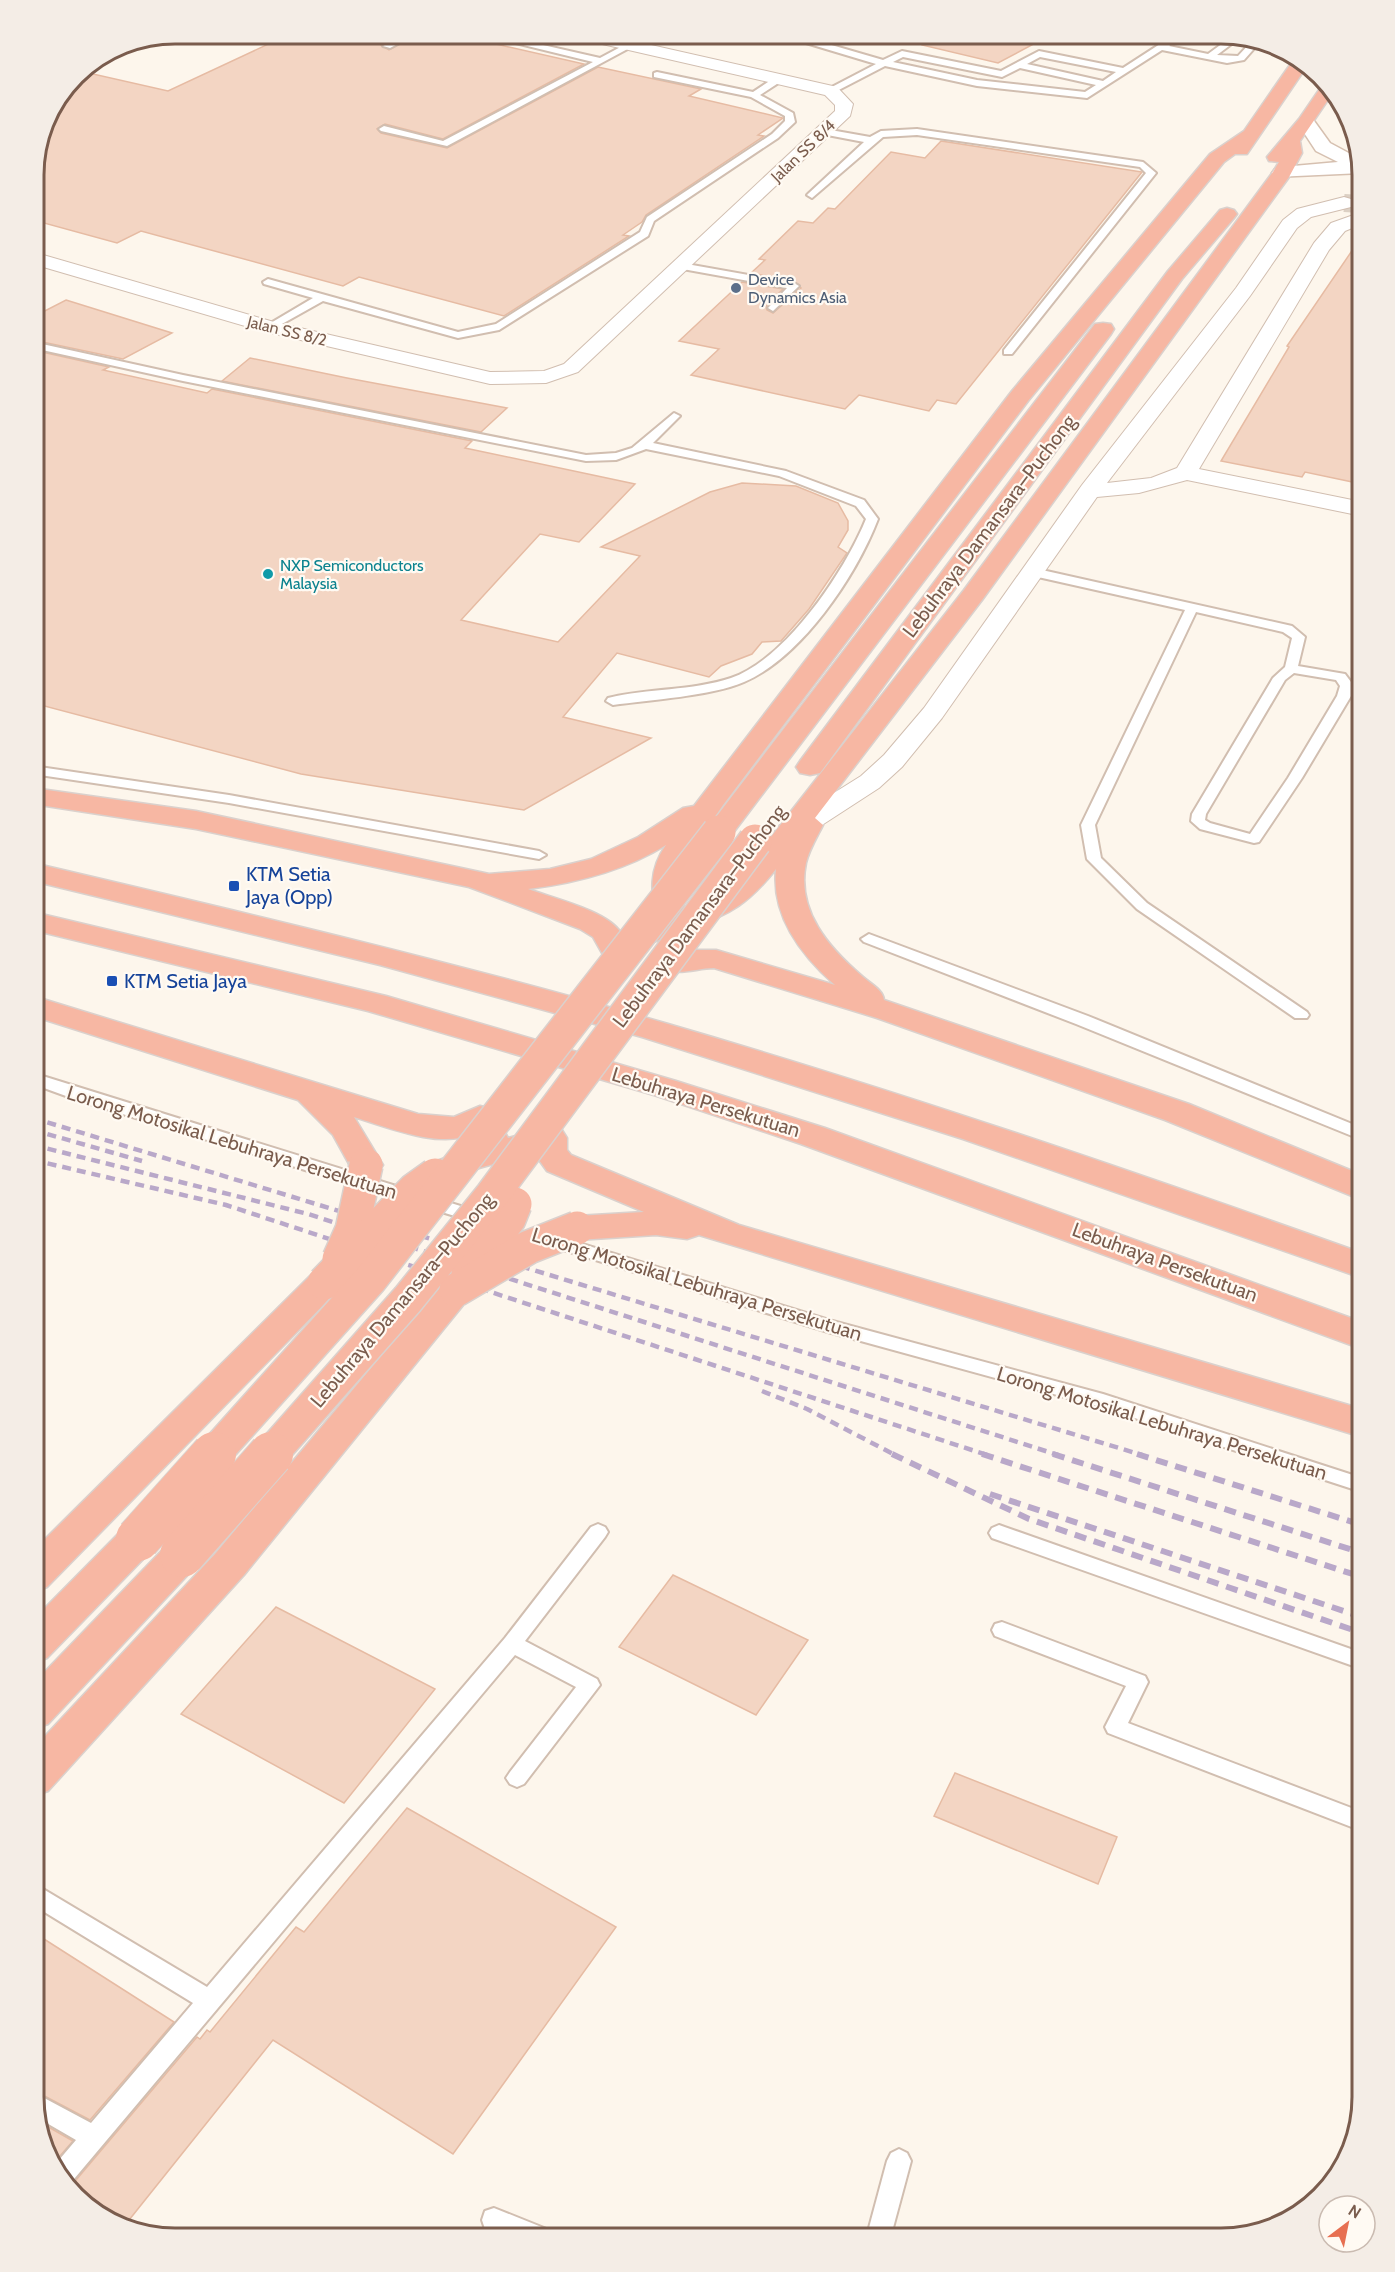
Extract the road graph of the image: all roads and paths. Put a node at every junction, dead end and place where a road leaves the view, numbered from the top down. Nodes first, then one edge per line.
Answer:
1 (391, 44) edge
2 (526, 44) edge
3 (626, 44) edge
4 (819, 44) edge
5 (1166, 44) edge
6 (1227, 44) edge
7 (631, 45) junction
8 (387, 46) dead end
9 (1161, 47) junction
10 (1251, 47) edge
11 (1210, 56) junction
12 (601, 61) junction
13 (884, 63) junction
14 (1019, 65) junction
15 (1296, 68) edge
16 (1124, 71) junction
17 (657, 75) dead end
18 (780, 78) junction
19 (1104, 84) junction
20 (831, 92) junction
21 (1323, 94) edge
22 (754, 95) junction
23 (1306, 122) junction
24 (384, 129) dead end
25 (825, 132) junction
26 (1253, 133) junction
27 (871, 140) junction
28 (1290, 140) junction
29 (1351, 162) edge
30 (1351, 167) tunnel mouth
31 (1282, 173) junction
32 (812, 195) dead end
33 (1344, 203) tunnel mouth
34 (1352, 222) tunnel mouth
35 (44, 261) edge
36 (681, 266) junction
37 (268, 282) dead end
38 (322, 297) junction
39 (772, 308) dead end
40 (269, 327) junction
41 (44, 347) edge
42 (1008, 352) dead end
43 (546, 377) joint
44 (674, 416) dead end
45 (646, 445) junction
46 (1185, 473) junction
47 (1090, 490) junction
48 (1352, 507) edge
49 (1033, 572) junction
50 (1192, 608) junction
51 (1291, 669) junction
52 (613, 701) dead end
53 (44, 772) edge
54 (834, 772) junction
55 (44, 798) edge
56 (713, 799) junction
57 (812, 819) junction
58 (539, 855) dead end
59 (44, 875) edge
60 (477, 880) junction
61 (44, 924) edge
62 (675, 925) junction
63 (869, 939) dead end
64 (613, 946) junction
65 (681, 964) junction
66 (44, 1009) edge
67 (888, 1011) junction
68 (1301, 1015) dead end
69 (44, 1082) edge
70 (305, 1091) junction
71 (480, 1117) junction
72 (1352, 1130) edge
73 (555, 1151) junction
74 (499, 1152) junction
75 (1352, 1184) edge
76 (727, 1233) junction
77 (1352, 1262) edge
78 (329, 1277) junction
79 (449, 1299) junction
80 (1352, 1332) edge
81 (1352, 1420) edge
82 (1352, 1482) edge
83 (598, 1532) dead end
84 (999, 1533) dead end
85 (44, 1565) edge
86 (1002, 1630) dead end
87 (44, 1635) edge
88 (512, 1644) junction
89 (1352, 1657) edge
90 (44, 1700) edge
91 (44, 1766) edge
92 (517, 1778) dead end
93 (1352, 1818) edge
94 (44, 1900) edge
95 (209, 2001) junction
96 (45, 2109) edge
97 (93, 2138) junction
98 (899, 2161) dead end
99 (66, 2170) edge
100 (494, 2220) dead end
101 (513, 2228) edge
102 (881, 2228) edge

1 - 8 lane
2 - 12 lane
3 - 7 street, Jalan SS 8/4
4 - 13 lane
5 - 9 lane
6 - 11 lane
7 - 12 lane
7 - 18 street, Jalan SS 8/4
9 - 11 lane
9 - 16 lane
10 - 11 lane
12 - 24 lane
13 - 14 lane
13 - 19 lane
13 - 20 lane
14 - 16 lane
14 - 19 lane
15 - 26 highway, Lebuhraya Damansara–Puchong
16 - 19 lane
17 - 22 lane
18 - 20 street, Jalan SS 8/4
18 - 22 lane
20 - 25 street, Jalan SS 8/4
21 - 23 highway, Lebuhraya Damansara–Puchong
22 - 38 lane
23 - 28 highway, Lebuhraya Damansara–Puchong
23 - 29 street
25 - 27 lane
25 - 36 street, Jalan SS 8/4
26 - 56 highway
26 - 87 highway, Lebuhraya Damansara–Puchong, bridge
27 - 32 lane
27 - 42 lane
28 - 31 highway
28 - 90 highway, Lebuhraya Damansara–Puchong, bridge
30 - 31 street
31 - 54 highway
33 - 47 street
34 - 46 street
35 - 40 street, Jalan SS 8/2
36 - 39 lane
36 - 43 street, Jalan SS 8/4
37 - 38 lane
38 - 40 lane
40 - 43 street, Jalan SS 8/2
41 - 45 lane
44 - 45 lane
45 - 52 lane
46 - 47 street
46 - 48 street
47 - 49 street
49 - 50 lane
49 - 57 street
50 - 51 lane
50 - 68 lane
51 - 51 lane
53 - 58 lane
54 - 57 highway
54 - 62 highway
55 - 60 highway
56 - 60 highway
56 - 62 highway
57 - 67 highway
59 - 77 highway
60 - 64 highway
61 - 80 highway, Lebuhraya Persekutuan
62 - 64 highway
62 - 65 highway
63 - 72 lane
64 - 71 highway
65 - 67 highway
65 - 73 highway
66 - 70 highway
67 - 75 highway
69 - 82 lane, Lorong Motosikal Lebuhraya Persekutuan
70 - 71 highway
70 - 78 highway, bridge
71 - 74 highway
73 - 74 highway
73 - 76 highway
74 - 78 highway, bridge
74 - 79 highway, bridge
76 - 79 highway, bridge
76 - 81 highway
78 - 85 highway
79 - 91 highway
83 - 88 lane
84 - 89 lane
86 - 93 lane
88 - 92 lane
88 - 95 lane
94 - 95 lane
95 - 97 lane
96 - 97 lane
97 - 99 lane
98 - 102 lane
100 - 101 lane

